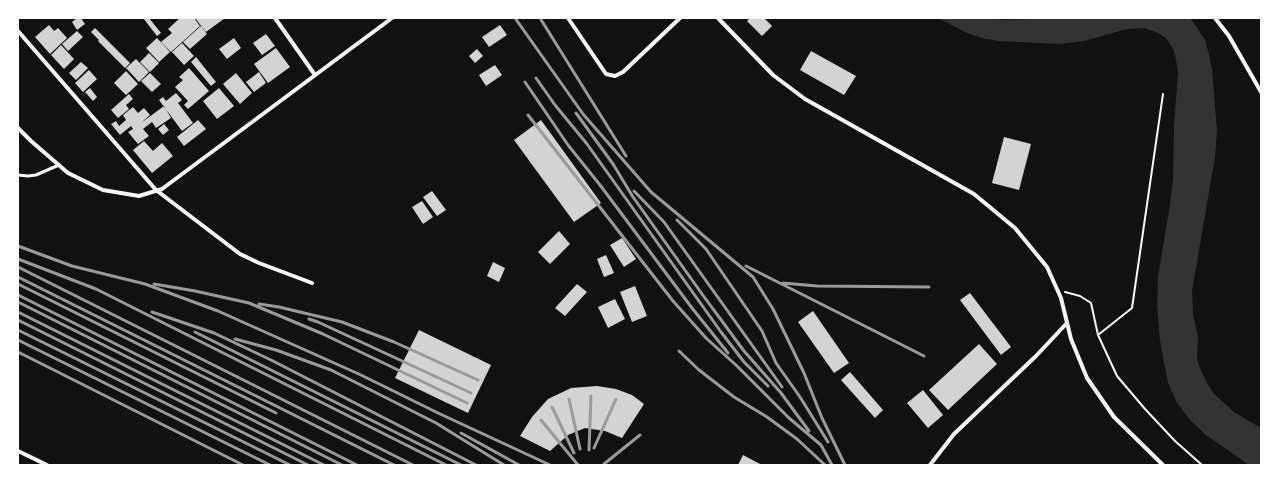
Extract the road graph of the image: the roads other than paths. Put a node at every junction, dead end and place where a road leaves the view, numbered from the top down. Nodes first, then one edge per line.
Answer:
1 (275, 18) edge
2 (392, 18) edge
3 (568, 18) edge
4 (680, 18) edge
5 (718, 18) edge
6 (1215, 18) edge
7 (18, 31) edge
8 (315, 75) junction
9 (1261, 92) edge
10 (18, 128) edge
11 (59, 166) junction
12 (18, 175) edge
13 (156, 190) junction
14 (312, 283) dead end
15 (1067, 324) junction
16 (18, 451) edge
17 (47, 465) edge
18 (930, 465) edge
19 (1163, 465) edge

1 - 8 street
2 - 8 street
3 - 4 street
5 - 15 street
6 - 9 street
7 - 13 street
8 - 13 street
10 - 11 street
11 - 12 lane
11 - 13 street
13 - 14 street
15 - 18 street
15 - 19 street
16 - 17 street

